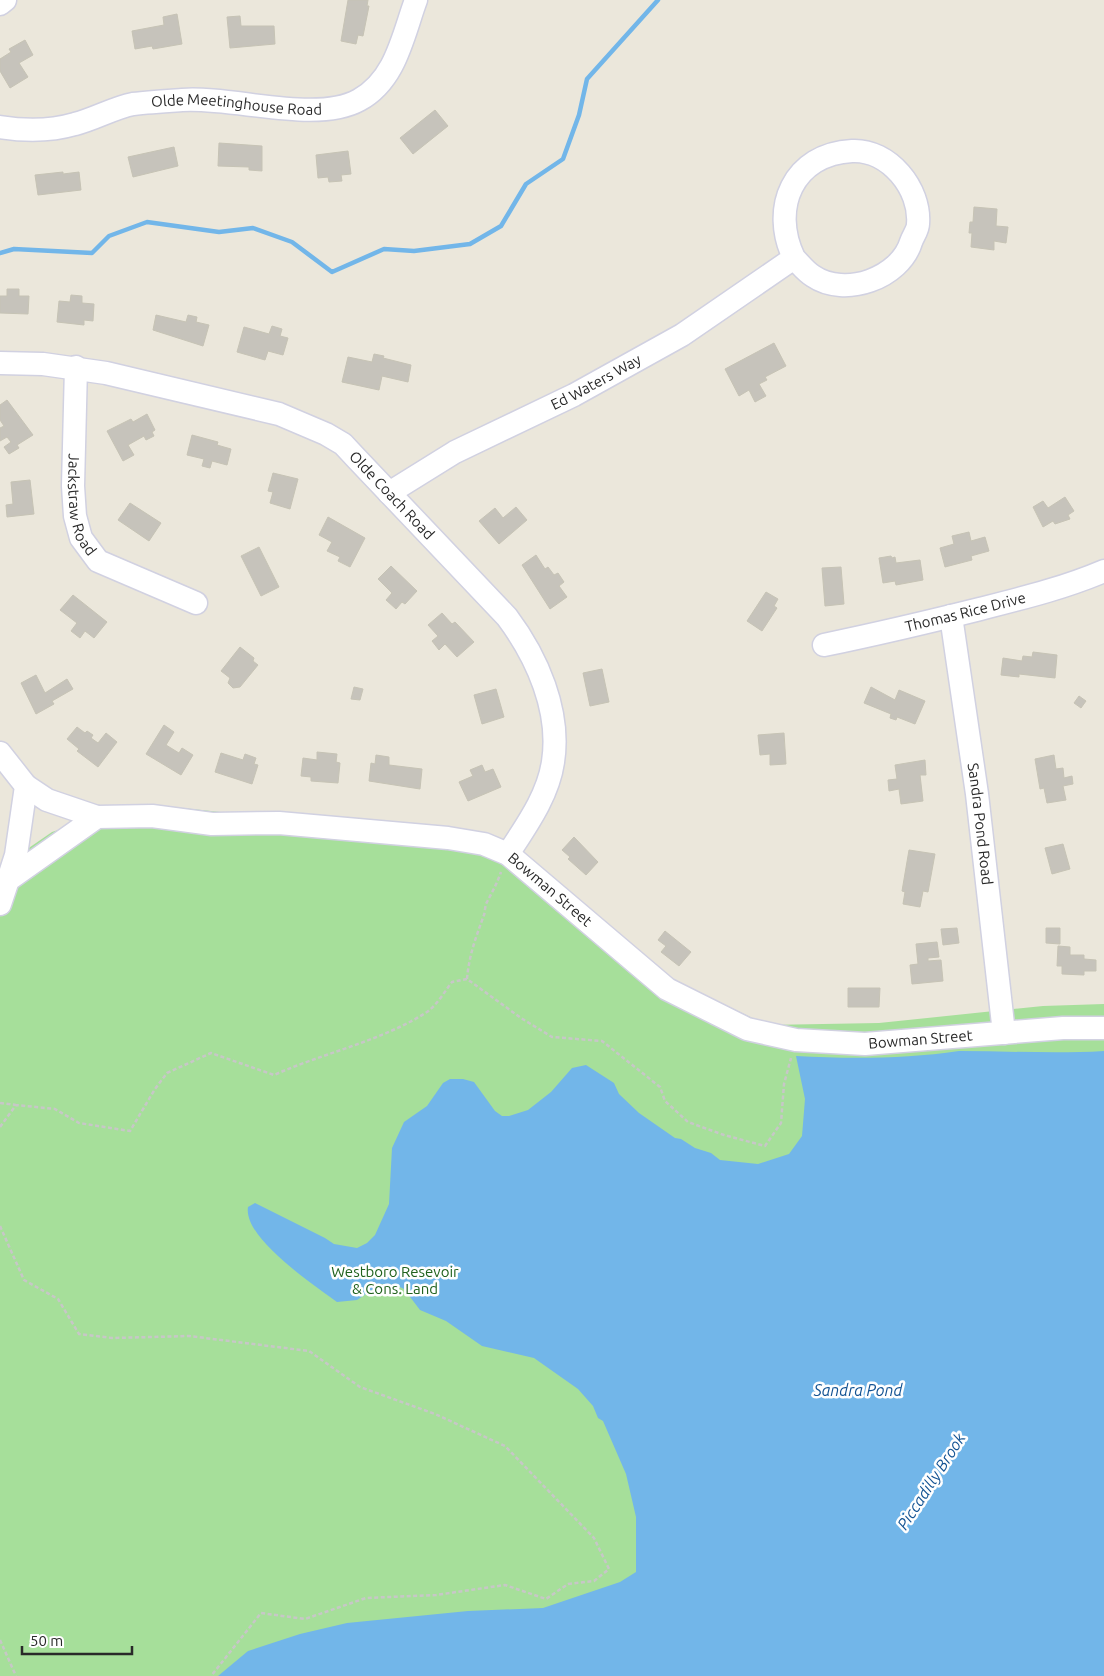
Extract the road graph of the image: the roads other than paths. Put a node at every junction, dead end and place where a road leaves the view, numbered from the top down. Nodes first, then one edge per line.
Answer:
1 (5, 0) edge
2 (416, 0) edge
3 (0, 4) edge
4 (0, 127) edge
5 (794, 258) junction
6 (0, 363) edge
7 (76, 368) junction
8 (389, 493) junction
9 (1104, 571) edge
10 (196, 602) dead end
11 (951, 616) junction
12 (824, 645) dead end
13 (0, 754) edge
14 (26, 786) junction
15 (97, 817) junction
16 (508, 854) junction
17 (8, 880) junction
18 (0, 904) edge
19 (1104, 1028) edge
20 (1004, 1033) junction

1 - 3 street
2 - 4 street, Olde Meetinghouse Road
5 - 5 street
5 - 8 street, Ed Waters Way
6 - 7 street, Olde Coach Road
7 - 8 street, Olde Coach Road
7 - 10 street, Jackstraw Road
8 - 16 street, Olde Coach Road
9 - 11 street, Thomas Rice Drive
11 - 12 street, Thomas Rice Drive
11 - 20 street, Sandra Pond Road
13 - 14 street
14 - 15 street
14 - 17 street
15 - 16 street, Bowman Street
15 - 17 street
16 - 20 street, Bowman Street
17 - 18 street
19 - 20 street, Bowman Street

